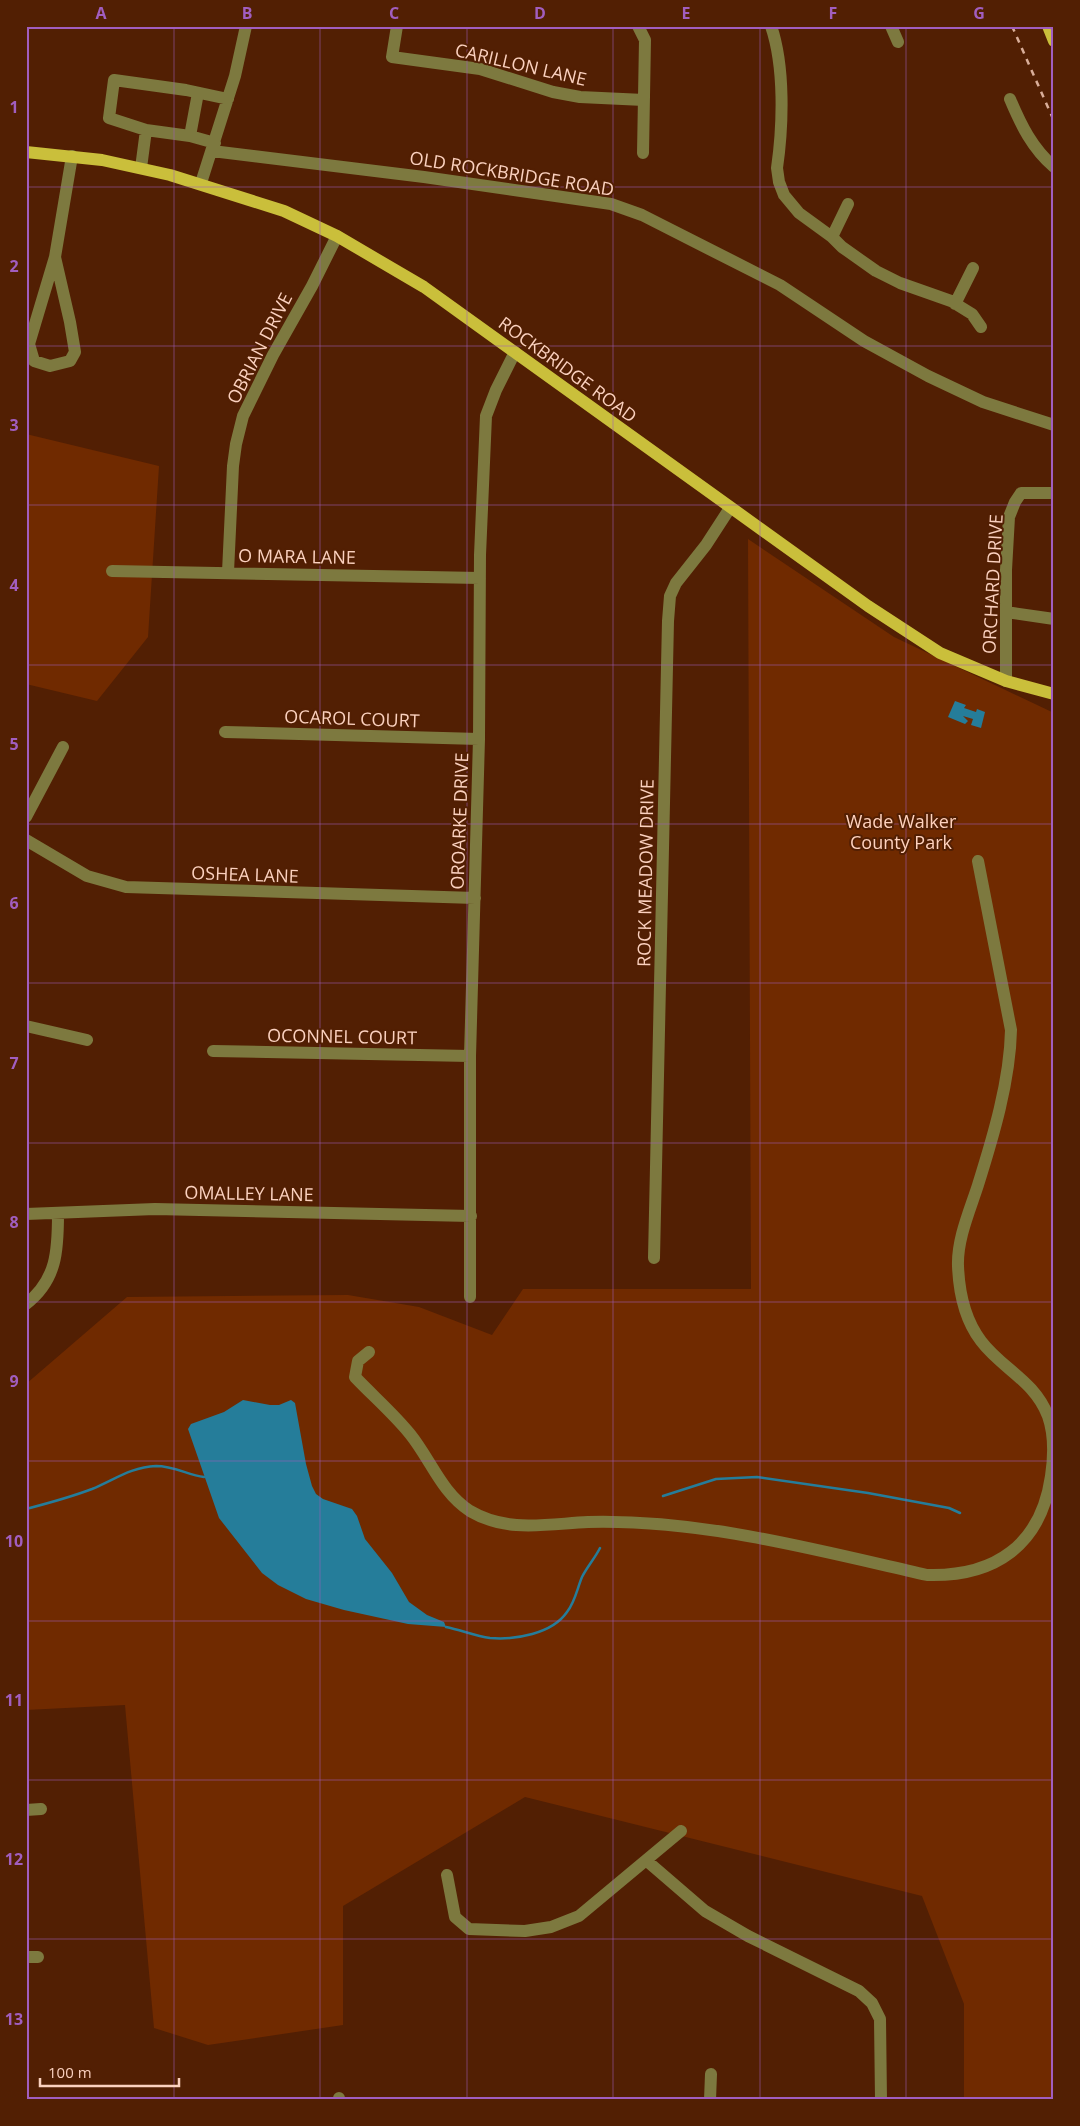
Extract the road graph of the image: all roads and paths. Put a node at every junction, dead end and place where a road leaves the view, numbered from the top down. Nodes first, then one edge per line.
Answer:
1 (246, 26) edge
2 (397, 26) edge
3 (638, 26) edge
4 (772, 26) edge
5 (891, 26) edge
6 (1048, 26) edge
7 (1054, 41) edge
8 (898, 42) dead end
9 (198, 92) junction
10 (228, 99) junction
11 (1010, 99) dead end
12 (644, 100) junction
13 (146, 130) junction
14 (190, 136) junction
15 (214, 147) junction
16 (26, 152) edge
17 (643, 153) dead end
18 (72, 156) junction
19 (1054, 167) edge
20 (141, 168) junction
21 (201, 183) junction
22 (848, 204) dead end
23 (337, 236) junction
24 (832, 237) junction
25 (55, 257) junction
26 (973, 268) dead end
27 (956, 304) junction
28 (981, 327) dead end
29 (515, 352) junction
30 (1054, 425) edge
31 (1054, 494) edge
32 (730, 508) junction
33 (112, 571) dead end
34 (228, 572) junction
35 (480, 578) junction
36 (1006, 612) junction
37 (1054, 618) edge
38 (1006, 681) junction
39 (1054, 694) edge
40 (225, 732) dead end
41 (479, 739) junction
42 (63, 747) dead end
43 (26, 817) edge
44 (26, 840) edge
45 (978, 861) dead end
46 (475, 898) junction
47 (26, 1026) edge
48 (87, 1040) dead end
49 (213, 1051) dead end
50 (470, 1056) junction
51 (26, 1214) edge
52 (58, 1214) junction
53 (471, 1216) junction
54 (654, 1258) dead end
55 (470, 1297) dead end
56 (26, 1304) edge
57 (370, 1352) dead end
58 (41, 1809) dead end
59 (26, 1810) edge
60 (681, 1830) dead end
61 (646, 1861) junction
62 (447, 1875) dead end
63 (711, 2074) dead end
64 (710, 2100) edge
65 (881, 2100) edge

1 - 10 street
2 - 12 street, CARILLON LANE
3 - 12 street
4 - 24 street
5 - 8 street
6 - 7 main road
9 - 10 street
9 - 13 street, OLD ROCKBRIDGE ROAD
9 - 14 street
10 - 15 street
11 - 19 street
12 - 17 street
13 - 14 street, OLD ROCKBRIDGE ROAD
13 - 20 street
14 - 15 street, OLD ROCKBRIDGE ROAD
15 - 21 street
15 - 30 street, OLD ROCKBRIDGE ROAD
16 - 18 main road, ROCKBRIDGE ROAD
18 - 20 main road, ROCKBRIDGE ROAD
18 - 25 street
20 - 21 main road, ROCKBRIDGE ROAD
21 - 23 main road, ROCKBRIDGE ROAD
22 - 24 street
23 - 29 main road, ROCKBRIDGE ROAD
23 - 34 street, OBRIAN DRIVE
24 - 27 street
25 - 25 street
26 - 27 street
27 - 28 street
29 - 32 main road, ROCKBRIDGE ROAD
29 - 35 street, OROARKE DRIVE
31 - 36 street, ORCHARD DRIVE
32 - 38 main road, ROCKBRIDGE ROAD
32 - 54 street, ROCK MEADOW DRIVE
33 - 34 street, O MARA LANE
34 - 35 street, O MARA LANE
35 - 41 street, OROARKE DRIVE
36 - 37 street
36 - 38 street, ORCHARD DRIVE
38 - 39 main road, ROCKBRIDGE ROAD
40 - 41 street, OCAROL COURT
41 - 46 street, OROARKE DRIVE
42 - 43 street
44 - 46 street, OSHEA LANE
45 - 57 street
46 - 50 street, OROARKE DRIVE
47 - 48 street
49 - 50 street, OCONNEL COURT
50 - 53 street, OROARKE DRIVE
51 - 52 street, OMALLEY LANE
52 - 53 street, OMALLEY LANE
52 - 56 street
53 - 55 street, OROARKE DRIVE
58 - 59 street
60 - 61 street
61 - 62 street
61 - 65 street
63 - 64 street

